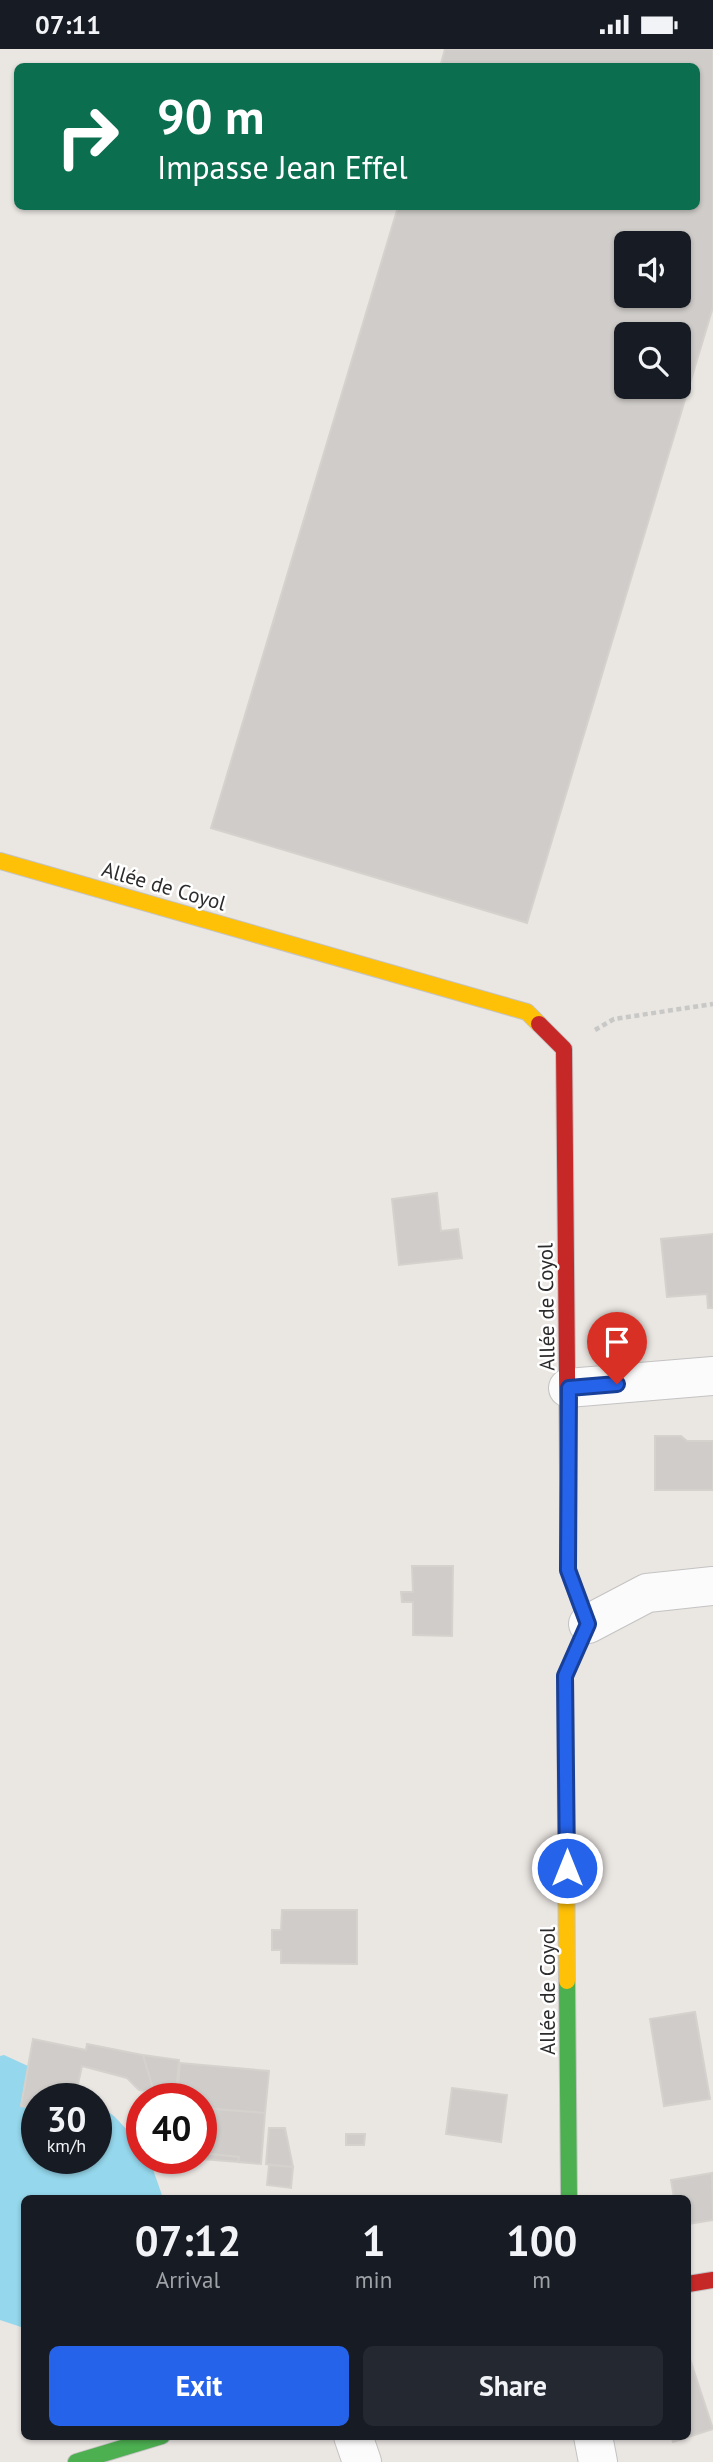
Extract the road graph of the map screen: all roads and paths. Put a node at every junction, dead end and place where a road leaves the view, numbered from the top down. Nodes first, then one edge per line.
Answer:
1 (0, 861) edge
2 (713, 1004) edge
3 (564, 1049) junction
4 (713, 1376) edge
5 (569, 1388) junction
6 (713, 1586) edge
7 (588, 1624) junction
8 (569, 2195) edge
9 (713, 2280) edge
10 (691, 2284) edge
11 (149, 2440) edge
12 (354, 2440) edge
13 (594, 2440) edge
14 (76, 2462) edge
15 (362, 2462) edge
16 (598, 2462) edge

1 - 3 street, Allée de Coyol
2 - 3 path
3 - 5 street, Allée de Coyol
4 - 5 street
5 - 7 street, Allée de Coyol
6 - 7 street
7 - 8 street, Allée de Coyol
9 - 10 street
11 - 14 street
12 - 15 street
13 - 16 street

